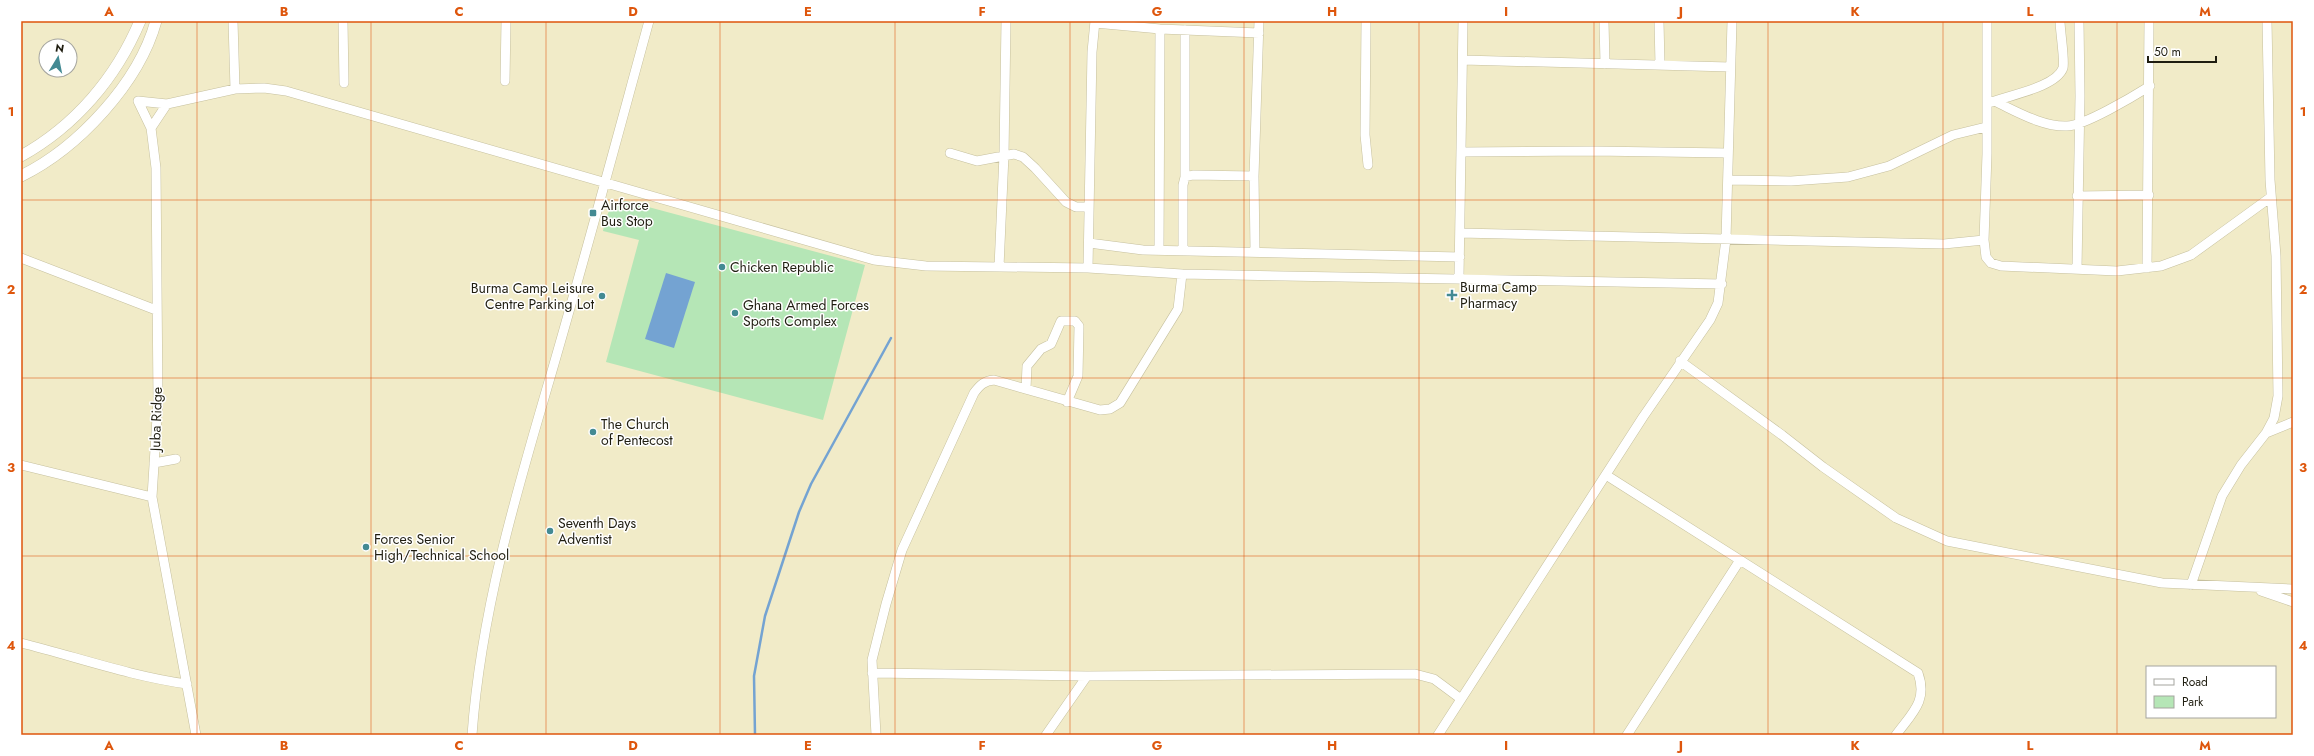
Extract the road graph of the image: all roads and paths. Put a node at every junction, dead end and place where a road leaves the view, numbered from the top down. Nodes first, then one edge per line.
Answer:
1 (140, 21) edge
2 (156, 21) edge
3 (233, 21) edge
4 (343, 21) edge
5 (506, 21) edge
6 (649, 21) edge
7 (1006, 21) edge
8 (1259, 21) edge
9 (1366, 21) edge
10 (1464, 21) edge
11 (1604, 21) edge
12 (1659, 21) edge
13 (1732, 21) edge
14 (1987, 21) edge
15 (2060, 21) edge
16 (2079, 21) edge
17 (2149, 21) edge
18 (2267, 21) edge
19 (1095, 22) edge
20 (1160, 29) junction
21 (1185, 30) junction
22 (1259, 33) junction
23 (1463, 60) junction
24 (1604, 64) junction
25 (1660, 65) junction
26 (1730, 66) junction
27 (505, 81) dead end
28 (344, 83) dead end
29 (2150, 86) junction
30 (234, 89) junction
31 (1990, 103) junction
32 (167, 104) junction
33 (2080, 122) junction
34 (1986, 127) junction
35 (151, 128) junction
36 (1462, 152) junction
37 (950, 153) dead end
38 (1728, 153) junction
39 (1004, 155) junction
40 (21, 156) edge
41 (1368, 165) dead end
42 (21, 176) edge
43 (1185, 176) junction
44 (1254, 176) junction
45 (1728, 180) junction
46 (604, 184) junction
47 (2149, 194) junction
48 (2077, 196) junction
49 (2271, 197) junction
50 (1089, 207) junction
51 (1460, 233) junction
52 (1726, 239) junction
53 (1984, 240) junction
54 (1089, 243) junction
55 (1159, 250) junction
56 (1183, 250) junction
57 (1255, 252) junction
58 (1460, 257) junction
59 (21, 258) edge
60 (1000, 267) junction
61 (1088, 268) junction
62 (2148, 268) junction
63 (2077, 269) junction
64 (1182, 274) junction
65 (1459, 277) junction
66 (1722, 284) junction
67 (156, 310) junction
68 (1680, 361) junction
69 (1026, 389) junction
70 (1067, 402) junction
71 (2293, 422) edge
72 (2266, 433) junction
73 (176, 459) dead end
74 (154, 463) junction
75 (21, 465) edge
76 (1606, 475) junction
77 (152, 497) junction
78 (1740, 560) junction
79 (2191, 585) junction
80 (2254, 588) junction
81 (2293, 589) edge
82 (2293, 602) edge
83 (21, 643) edge
84 (872, 673) junction
85 (1087, 676) junction
86 (187, 684) junction
87 (1462, 699) junction
88 (196, 735) edge
89 (472, 735) edge
90 (876, 735) edge
91 (1046, 735) edge
92 (1438, 735) edge
93 (1627, 735) edge
94 (1896, 735) edge

1 - 40 main road
2 - 42 main road
3 - 30 street
4 - 28 street
5 - 27 street
6 - 46 street
7 - 39 street
8 - 22 street
9 - 41 street
10 - 23 street
11 - 24 street
12 - 25 street
13 - 26 street
14 - 31 street
15 - 31 street
16 - 33 street
17 - 29 street
18 - 49 street
19 - 20 street
19 - 50 street
20 - 21 street
20 - 55 street
21 - 22 street
21 - 43 street
22 - 44 street
23 - 24 street
23 - 36 street
24 - 25 street
25 - 26 street
26 - 38 street
29 - 33 street
29 - 47 street
30 - 32 street
30 - 46 street
31 - 33 street
31 - 34 street
32 - 35 street
32 - 35 street, Juba Ridge
33 - 48 street
34 - 45 street
34 - 53 street
35 - 67 street, Juba Ridge
36 - 38 street
36 - 51 street
37 - 39 street
38 - 45 street
39 - 50 street
39 - 60 street
43 - 44 street
43 - 56 street
44 - 57 street
45 - 52 street
46 - 60 street
46 - 89 street
47 - 48 street
47 - 62 street
48 - 63 street
49 - 62 street
49 - 72 street
50 - 54 street
51 - 52 street
51 - 58 street
52 - 53 street
52 - 66 street
53 - 63 street
54 - 55 street
54 - 61 street
55 - 56 street
56 - 57 street
57 - 58 street
58 - 65 street
59 - 67 street
60 - 61 street
61 - 64 street
62 - 63 street
64 - 65 street
64 - 70 street
65 - 66 street
66 - 68 street
67 - 74 street, Juba Ridge
68 - 76 street
68 - 79 street
69 - 70 street
69 - 70 street
69 - 84 street
71 - 72 street
72 - 79 street
73 - 74 street
74 - 77 street, Juba Ridge
75 - 77 street
76 - 78 street
76 - 87 street
77 - 86 street, Juba Ridge
78 - 93 street
78 - 94 street
79 - 80 street
80 - 81 street
80 - 82 street
83 - 86 street
84 - 85 street
84 - 90 street
85 - 87 street
85 - 91 street
86 - 88 street, Juba Ridge
87 - 92 street

